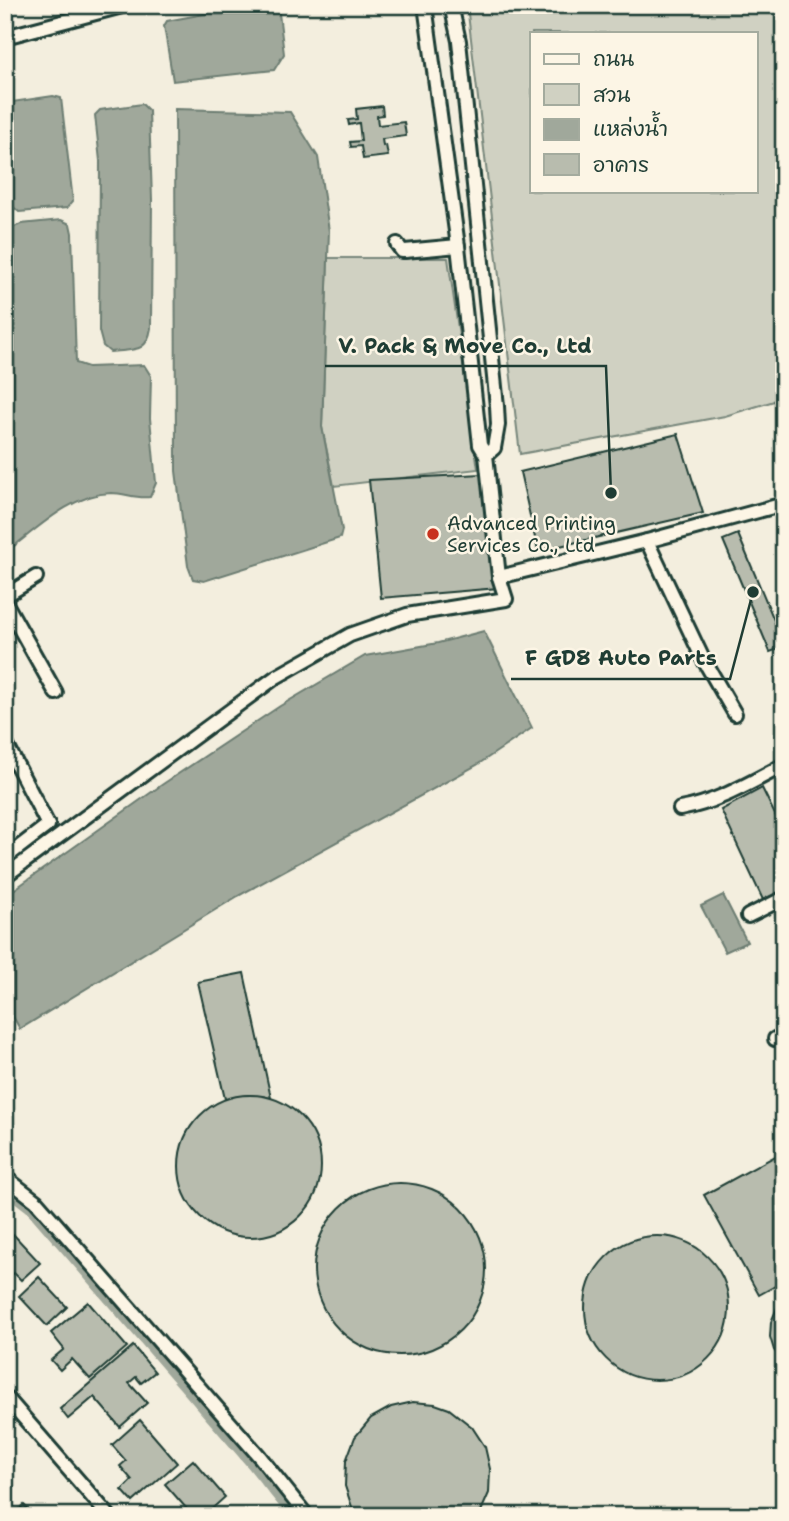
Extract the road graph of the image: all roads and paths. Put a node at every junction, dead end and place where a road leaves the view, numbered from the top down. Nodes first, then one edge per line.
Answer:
1 (125, 5) edge
2 (425, 5) edge
3 (451, 5) edge
4 (5, 37) edge
5 (397, 244) dead end
6 (458, 246) junction
7 (486, 455) junction
8 (784, 504) edge
9 (647, 541) junction
10 (36, 577) dead end
11 (499, 577) junction
12 (5, 596) edge
13 (5, 602) edge
14 (56, 692) dead end
15 (735, 714) dead end
16 (5, 742) edge
17 (784, 765) edge
18 (680, 809) dead end
19 (5, 858) edge
20 (5, 876) edge
21 (784, 898) edge
22 (748, 916) dead end
23 (5, 1177) edge
24 (5, 1396) edge
25 (108, 1516) edge
26 (307, 1516) edge

1 - 4 street
2 - 6 street
3 - 7 street
5 - 6 street
6 - 7 street
7 - 11 street
8 - 9 street
9 - 11 street
9 - 15 street
10 - 12 street
11 - 20 street
13 - 14 street
16 - 19 street
17 - 18 street
21 - 22 street
23 - 26 street
24 - 25 street

